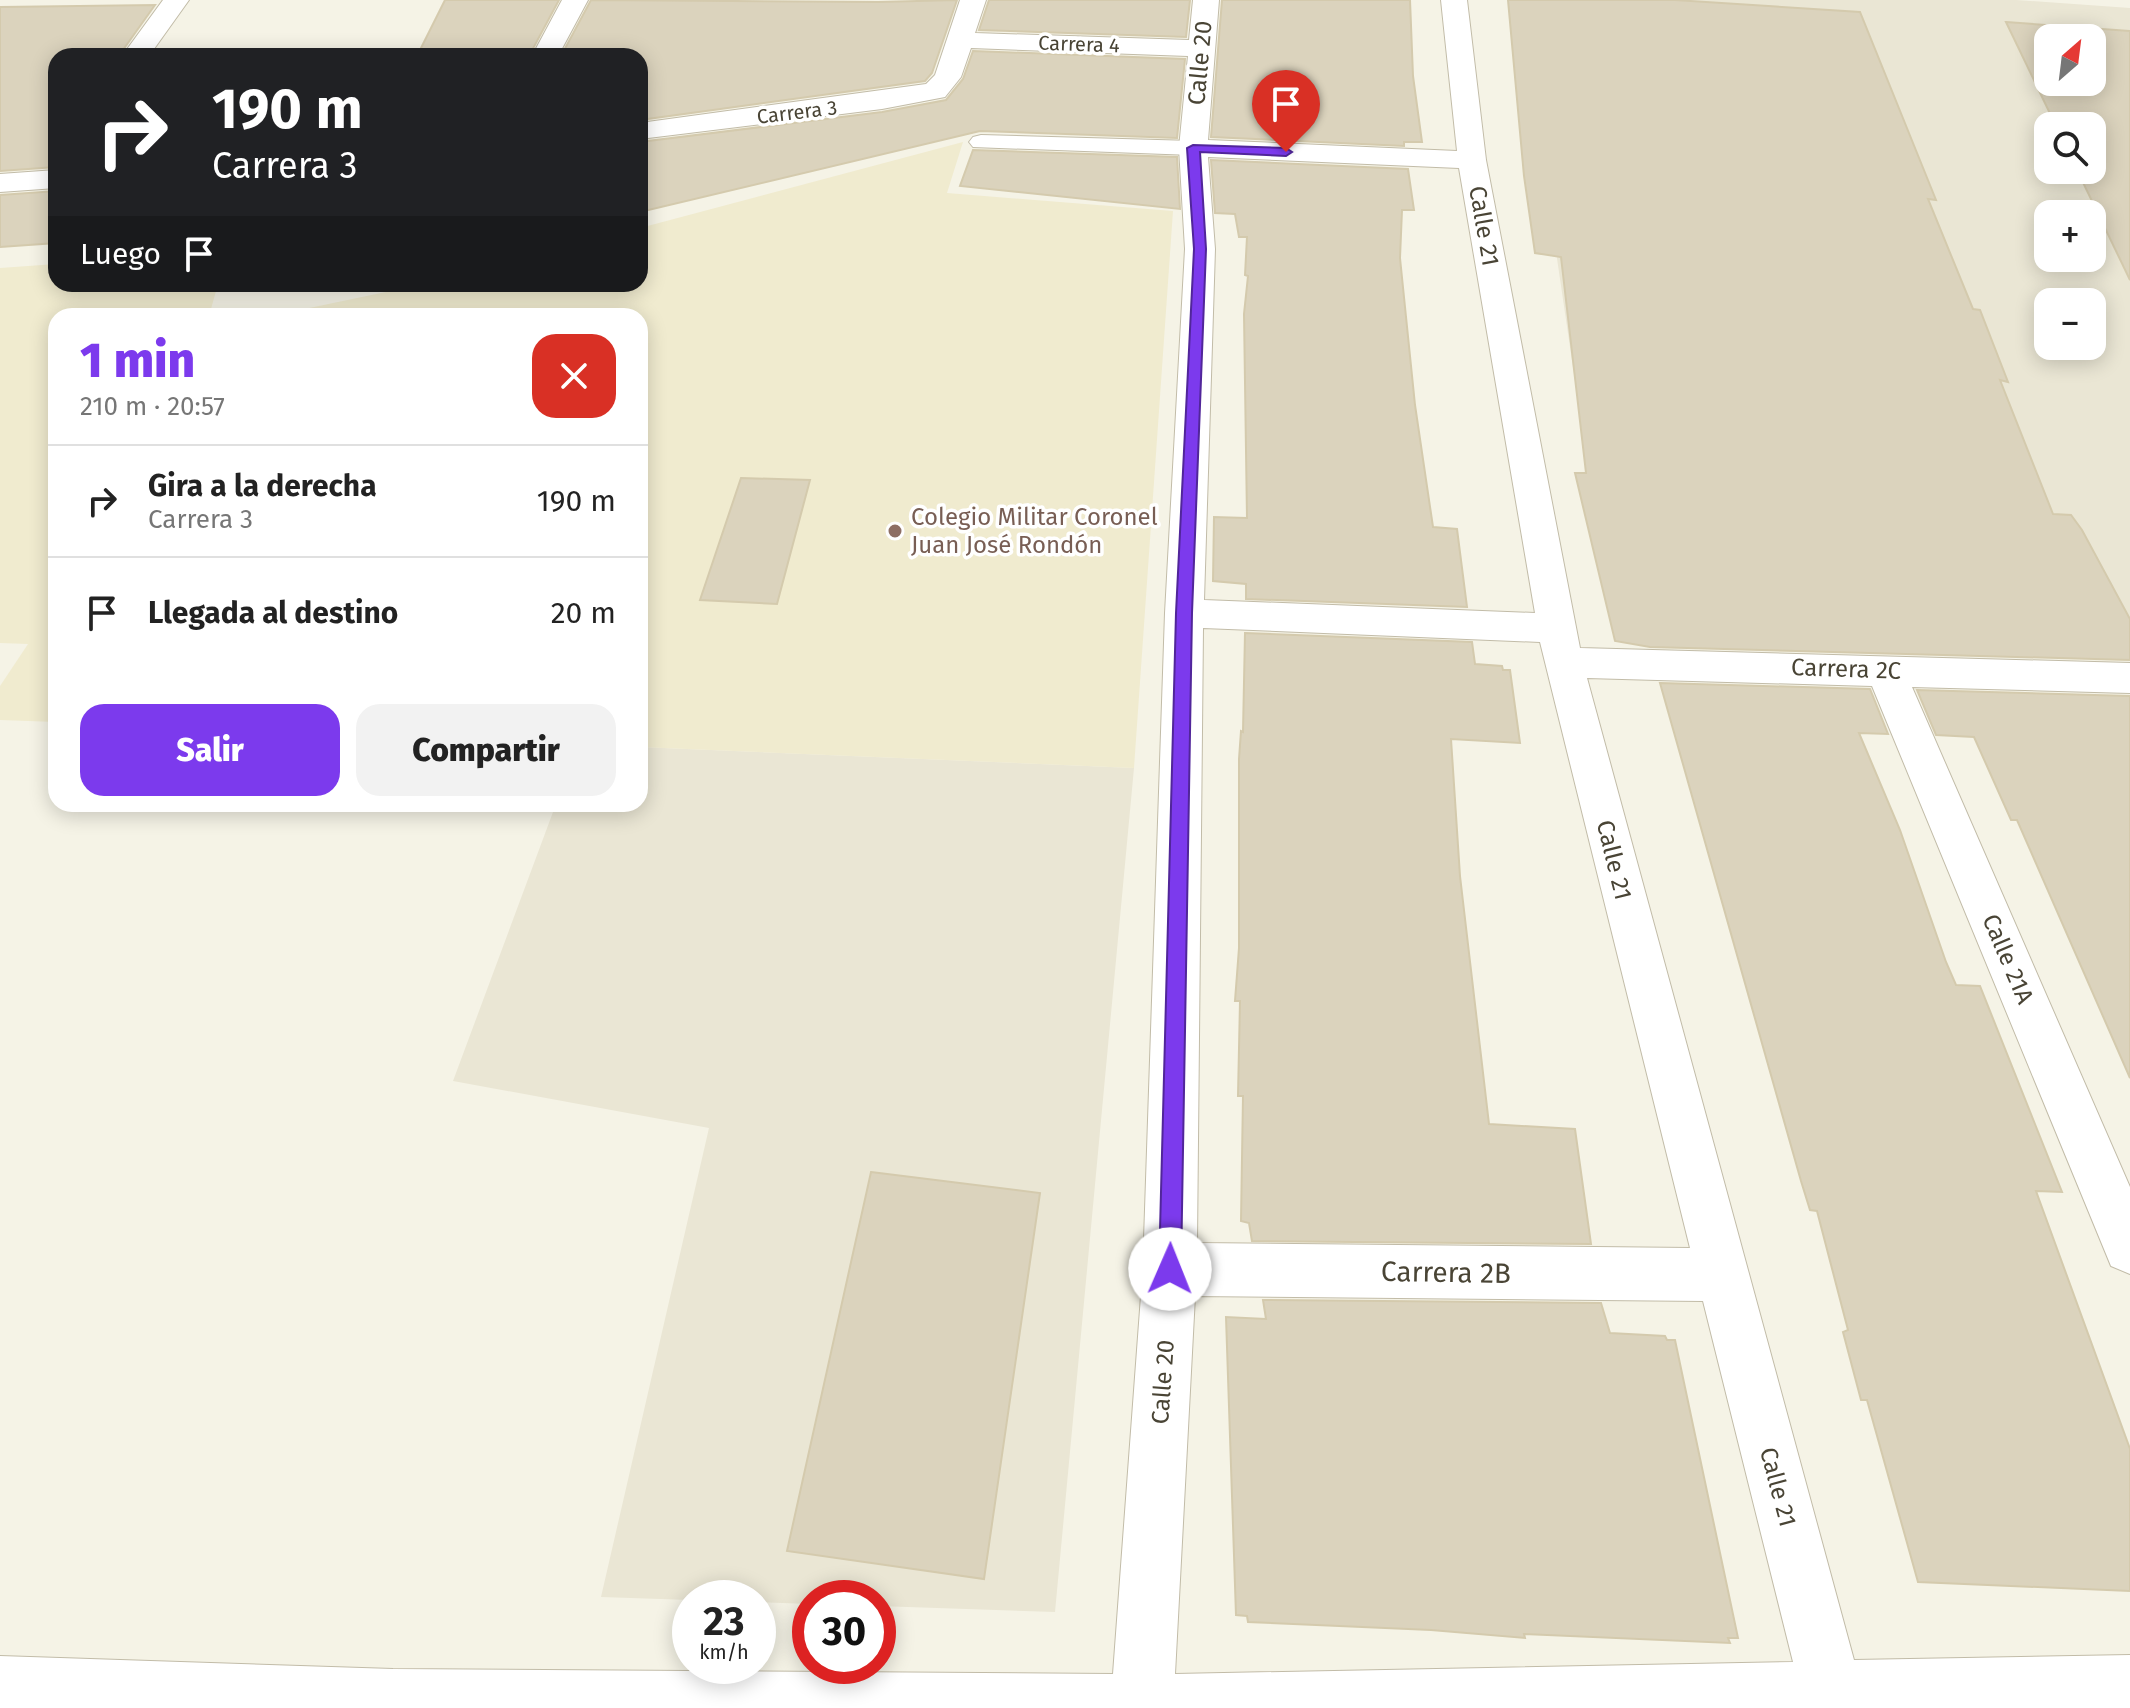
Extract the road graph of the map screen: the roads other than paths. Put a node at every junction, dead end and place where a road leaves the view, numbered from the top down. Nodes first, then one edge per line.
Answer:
1 (176, 0) edge
2 (575, 0) edge
3 (973, 0) edge
4 (1206, 0) edge
5 (1454, 0) edge
6 (959, 40) junction
7 (141, 48) edge
8 (549, 48) edge
9 (1199, 48) junction
10 (648, 130) edge
11 (981, 142) dead end
12 (1193, 148) junction
13 (1472, 160) junction
14 (48, 180) edge
15 (0, 183) edge
16 (1184, 613) junction
17 (1560, 645) junction
18 (1885, 670) junction
19 (2130, 678) edge
20 (2130, 1248) edge
21 (1170, 1269) junction
22 (1721, 1275) junction
23 (2130, 1686) edge
24 (0, 1687) edge
25 (1834, 1700) edge
26 (392, 1704) edge
27 (1142, 1707) edge

1 - 7 street
2 - 8 street
3 - 6 street
4 - 9 street, Calle 20
5 - 13 street, Calle 21
6 - 9 street, Carrera 4
6 - 10 street, Carrera 3
9 - 12 street, Calle 20
11 - 12 lane
12 - 13 street
12 - 16 street, Calle 20
13 - 17 street, Calle 21
14 - 15 street
16 - 17 street, Carrera 2C
16 - 21 street, Calle 20
17 - 18 street, Carrera 2C
17 - 22 street, Calle 21
18 - 19 street, Carrera 2C
18 - 20 street, Calle 21A
21 - 22 street, Carrera 2B
21 - 27 street, Calle 20
22 - 25 street, Calle 21
23 - 25 street
24 - 26 street
25 - 27 street
26 - 27 street

